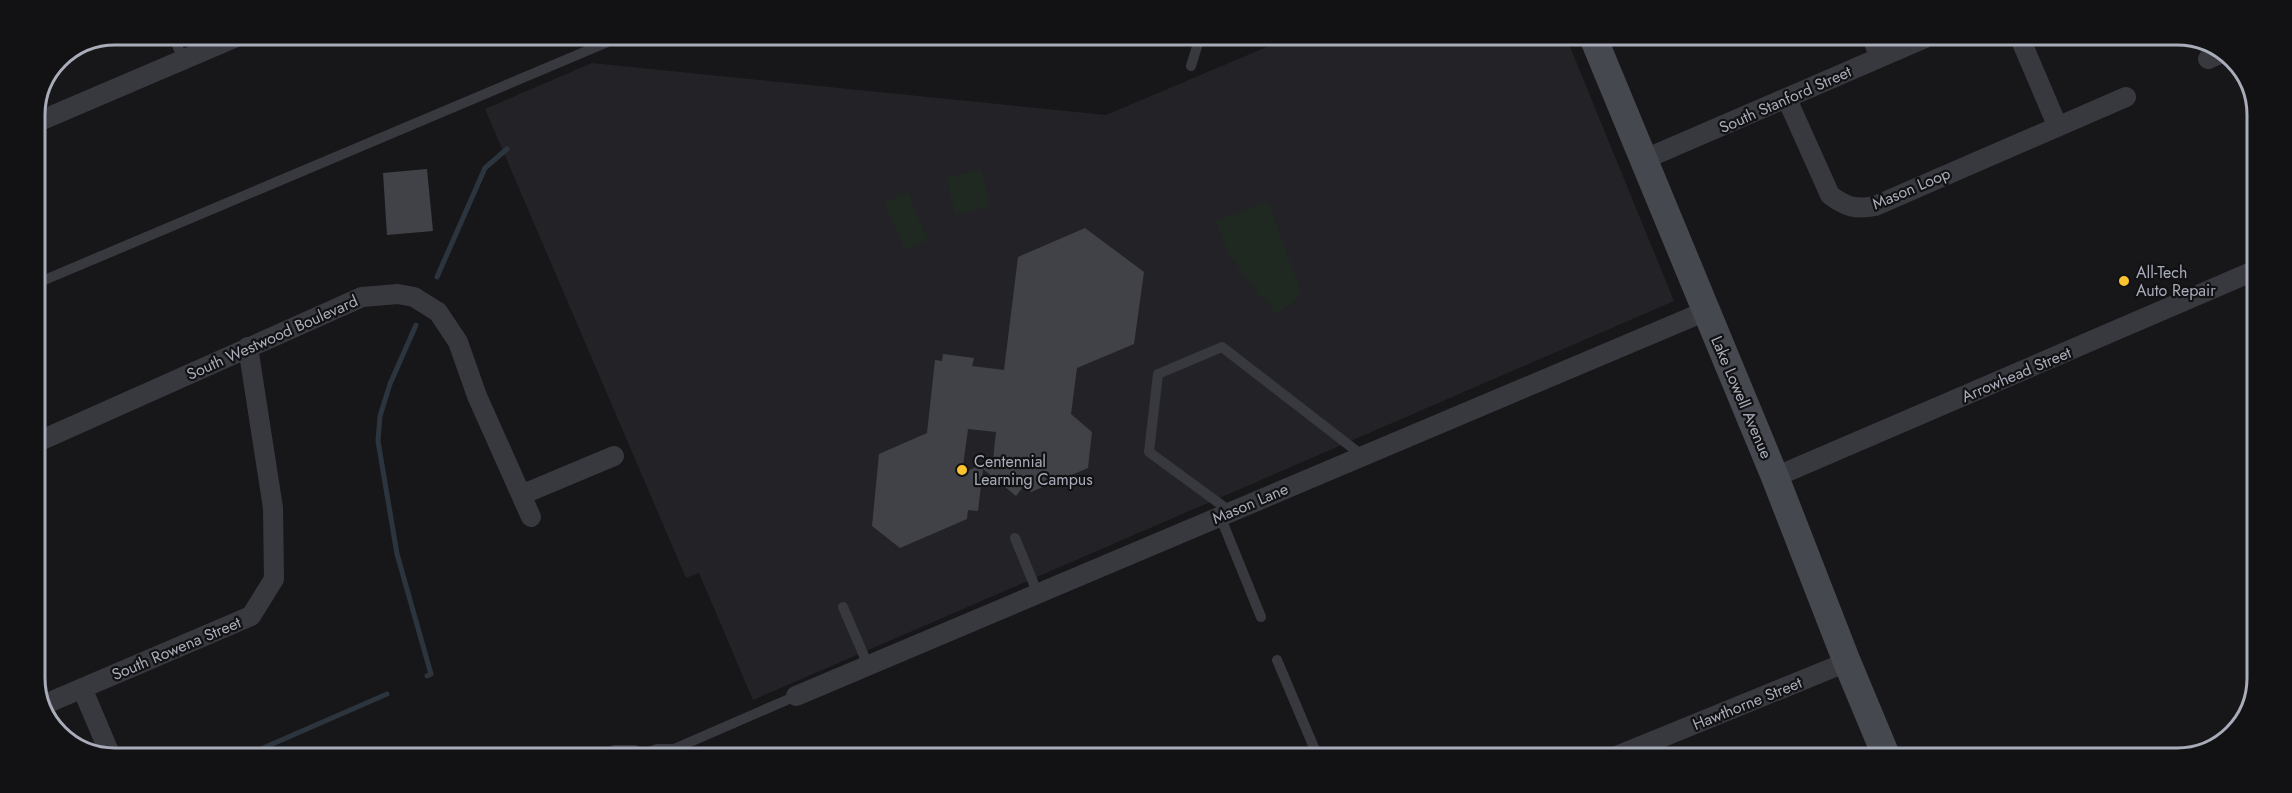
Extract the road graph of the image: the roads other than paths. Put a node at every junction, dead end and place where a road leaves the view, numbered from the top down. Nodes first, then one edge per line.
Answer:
1 (177, 45) edge
2 (218, 45) edge
3 (601, 45) edge
4 (1198, 45) edge
5 (1596, 45) edge
6 (1875, 45) edge
7 (1909, 45) edge
8 (2023, 45) edge
9 (1880, 57) junction
10 (183, 60) junction
11 (1191, 66) dead end
12 (2126, 97) dead end
13 (1787, 99) junction
14 (45, 114) edge
15 (2057, 125) junction
16 (1645, 159) junction
17 (2247, 274) edge
18 (45, 280) edge
19 (1706, 311) junction
20 (248, 346) junction
21 (45, 438) edge
22 (614, 456) dead end
23 (1363, 456) junction
24 (1775, 477) junction
25 (521, 495) junction
26 (1225, 514) junction
27 (531, 517) dead end
28 (1015, 538) dead end
29 (1038, 594) junction
30 (843, 607) dead end
31 (1261, 617) dead end
32 (1277, 660) dead end
33 (1847, 662) junction
34 (868, 665) junction
35 (82, 688) junction
36 (796, 696) joint
37 (50, 702) edge
38 (107, 747) edge
39 (677, 748) edge
40 (1314, 748) edge
41 (1636, 748) edge
42 (1883, 748) edge

1 - 10 lane
2 - 10 street
3 - 18 lane
4 - 11 lane
5 - 16 main road, Lake Lowell Avenue
6 - 9 street
7 - 9 street, South Stanford Street
8 - 15 street
9 - 13 street, South Stanford Street
10 - 14 street
12 - 15 street, Mason Loop
13 - 15 street, Mason Loop
13 - 16 street, South Stanford Street
16 - 19 main road, Lake Lowell Avenue
17 - 24 street, Arrowhead Street
19 - 23 street, Mason Lane
19 - 24 main road, Lake Lowell Avenue
20 - 21 street, South Westwood Boulevard
20 - 25 street, South Westwood Boulevard
20 - 35 street, South Rowena Street
22 - 25 street
23 - 26 street, Mason Lane
23 - 26 lane
24 - 33 main road, Lake Lowell Avenue
25 - 27 street, South Westwood Boulevard
26 - 29 street, Mason Lane
26 - 31 lane
28 - 29 lane
29 - 34 street, Mason Lane
30 - 34 lane
32 - 40 lane
33 - 41 street, Hawthorne Street
33 - 42 main road, Lake Lowell Avenue
34 - 36 street, Mason Lane
35 - 37 street, South Rowena Street
35 - 38 street
36 - 39 lane

